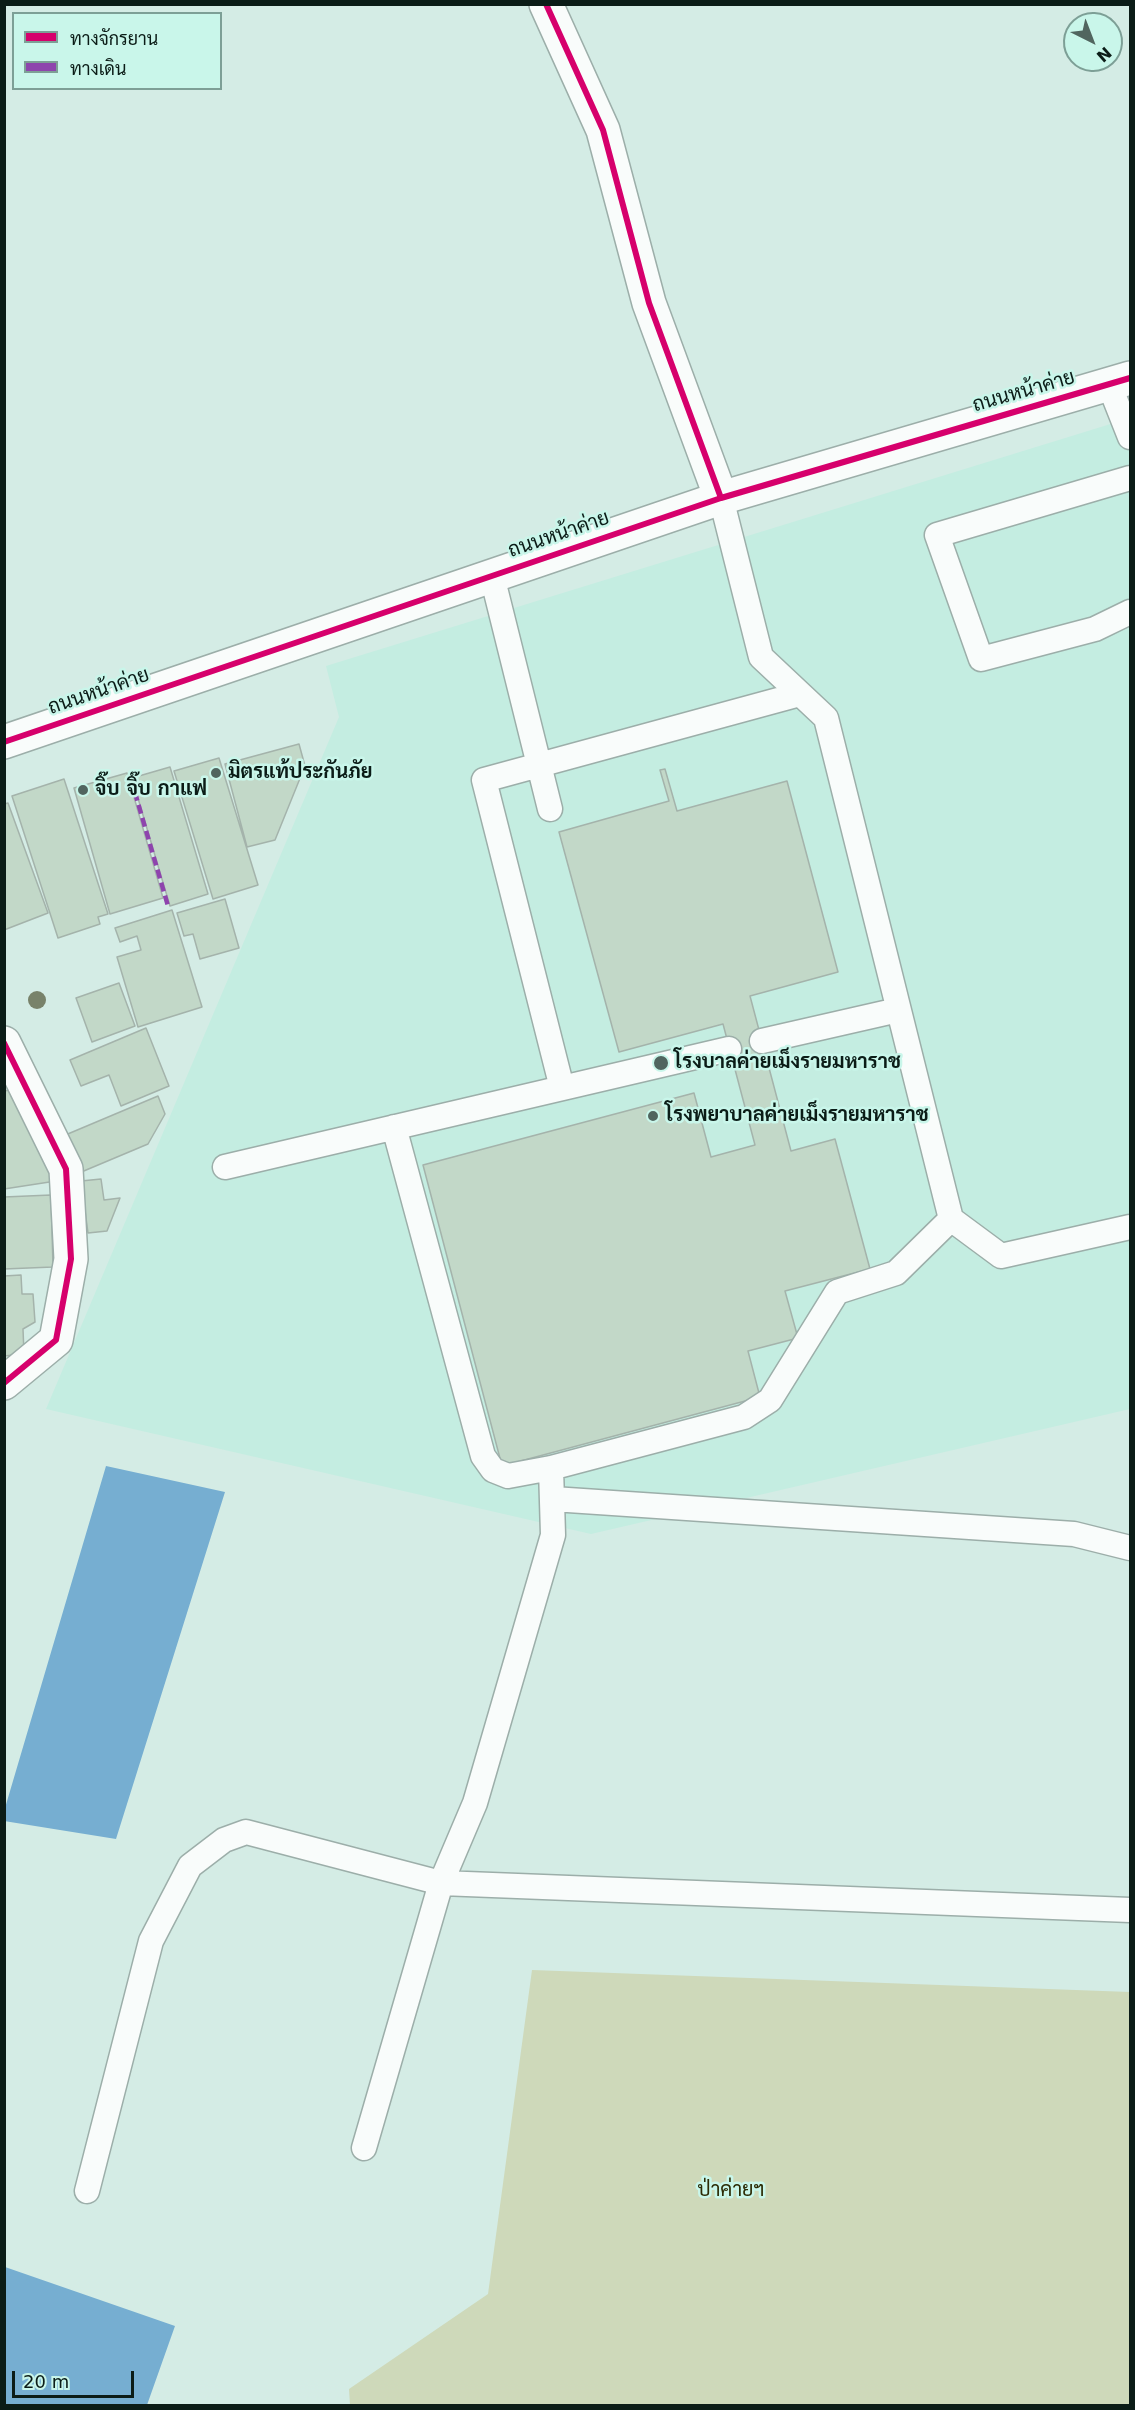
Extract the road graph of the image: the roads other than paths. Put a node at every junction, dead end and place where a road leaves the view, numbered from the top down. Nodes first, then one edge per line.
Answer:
1 (546, 4) edge
2 (1120, 381) edge
3 (1131, 436) edge
4 (1131, 478) edge
5 (721, 498) junction
6 (492, 576) junction
7 (1131, 612) edge
8 (800, 694) junction
9 (4, 742) edge
10 (539, 767) junction
11 (550, 809) dead end
12 (898, 1010) junction
13 (762, 1041) dead end
14 (4, 1043) edge
15 (729, 1049) dead end
16 (562, 1088) junction
17 (394, 1127) junction
18 (225, 1167) dead end
19 (951, 1219) junction
20 (1131, 1227) edge
21 (4, 1383) edge
22 (551, 1468) junction
23 (553, 1499) junction
24 (1131, 1548) edge
25 (441, 1883) junction
26 (1131, 1910) edge
27 (364, 2148) dead end
28 (87, 2191) dead end

1 - 5 street
2 - 3 lane
2 - 5 street, ถนนหน้าค่าย
4 - 7 lane
5 - 6 street, ถนนหน้าค่าย
5 - 8 lane
6 - 9 street, ถนนหน้าค่าย
6 - 10 lane
8 - 10 lane
8 - 12 lane
10 - 11 lane
10 - 16 lane
12 - 13 lane
12 - 19 lane
14 - 21 street
15 - 16 lane
16 - 17 lane
17 - 18 lane
17 - 22 lane
19 - 20 lane
19 - 22 lane
22 - 23 lane
23 - 24 lane
23 - 25 lane
25 - 26 lane
25 - 27 lane
25 - 28 lane

